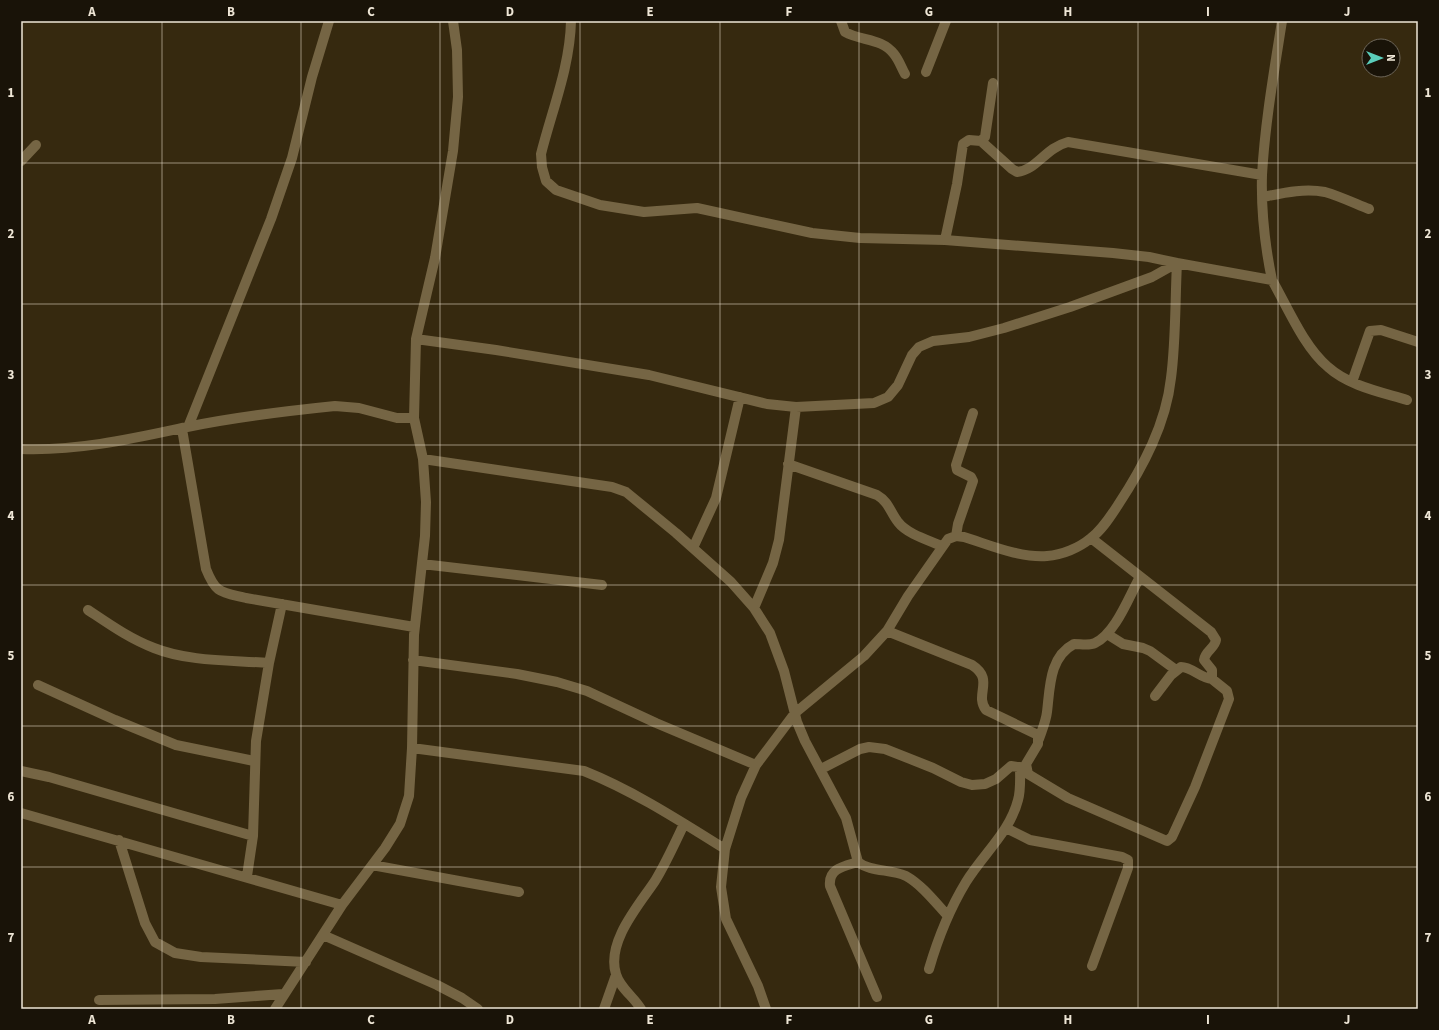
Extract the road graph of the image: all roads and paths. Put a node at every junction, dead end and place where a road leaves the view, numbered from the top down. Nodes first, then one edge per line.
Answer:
1 (329, 21) edge
2 (453, 21) edge
3 (571, 21) edge
4 (841, 21) edge
5 (946, 21) edge
6 (1282, 21) edge
7 (926, 72) dead end
8 (905, 74) dead end
9 (993, 83) dead end
10 (981, 141) junction
11 (36, 145) dead end
12 (21, 161) edge
13 (1262, 175) junction
14 (1263, 197) junction
15 (1369, 209) dead end
16 (945, 240) junction
17 (1177, 263) junction
18 (1272, 280) junction
19 (416, 339) junction
20 (1418, 342) edge
21 (1352, 382) junction
22 (740, 398) junction
23 (1407, 400) dead end
24 (796, 407) junction
25 (973, 413) dead end
26 (414, 418) junction
27 (185, 428) junction
28 (21, 449) edge
29 (423, 459) junction
30 (788, 464) junction
31 (956, 536) junction
32 (1091, 538) junction
33 (942, 546) junction
34 (693, 548) junction
35 (422, 564) junction
36 (1140, 577) junction
37 (602, 585) dead end
38 (282, 604) junction
39 (754, 608) junction
40 (88, 610) dead end
41 (414, 627) junction
42 (887, 631) junction
43 (1107, 634) junction
44 (413, 660) junction
45 (269, 663) junction
46 (1176, 670) junction
47 (1212, 679) junction
48 (38, 685) dead end
49 (1155, 696) dead end
50 (795, 713) junction
51 (1039, 739) junction
52 (412, 748) junction
53 (254, 761) junction
54 (756, 765) junction
55 (1022, 767) junction
56 (821, 769) junction
57 (21, 771) edge
58 (21, 813) edge
59 (684, 824) junction
60 (1006, 828) junction
61 (253, 836) junction
62 (119, 840) junction
63 (725, 849) junction
64 (858, 862) junction
65 (372, 865) junction
66 (247, 876) junction
67 (519, 892) dead end
68 (342, 905) junction
69 (947, 915) junction
70 (323, 935) junction
71 (306, 962) junction
72 (1092, 966) dead end
73 (929, 969) dead end
74 (616, 975) junction
75 (283, 994) junction
76 (877, 997) dead end
77 (99, 1000) dead end
78 (465, 1005) edge
79 (275, 1009) edge
80 (478, 1009) edge
81 (604, 1009) edge
82 (641, 1009) edge
83 (766, 1009) edge

1 - 27 street
2 - 19 street
3 - 16 street
4 - 8 street
5 - 7 street
6 - 13 street
9 - 10 street
10 - 13 street
10 - 16 street
11 - 12 street
13 - 14 street
14 - 15 street
14 - 18 street
16 - 17 street
17 - 18 street
17 - 24 street
17 - 32 street
18 - 21 street
19 - 22 street
19 - 26 street
20 - 21 street
21 - 23 street
22 - 24 street
22 - 34 street
24 - 30 street
25 - 31 street
26 - 27 street
26 - 29 street
27 - 28 street
27 - 38 street
29 - 34 street
29 - 35 street
30 - 33 street
30 - 39 street
31 - 32 street
31 - 33 street
32 - 36 street
33 - 42 street
34 - 39 street
35 - 37 street
35 - 41 street
36 - 43 street
36 - 47 street
38 - 41 street
38 - 45 street
39 - 50 street
40 - 45 street
41 - 44 street
42 - 50 street
42 - 51 street
43 - 46 street
43 - 51 street
44 - 52 street
44 - 54 street
45 - 53 street
46 - 47 street
46 - 49 street
47 - 55 street
48 - 53 street
50 - 54 street
50 - 56 street
51 - 55 street
52 - 59 street
52 - 65 street
53 - 61 street
54 - 63 street
55 - 56 street
55 - 60 street
56 - 64 street
57 - 61 street
58 - 62 street
59 - 63 street
59 - 74 street
60 - 69 street
60 - 72 street
61 - 66 street
62 - 66 street
62 - 71 street
63 - 83 street
64 - 69 street
64 - 76 street
65 - 67 street
65 - 68 street
66 - 68 street
68 - 70 street
69 - 73 street
70 - 71 street
70 - 78 street
71 - 75 street
74 - 81 street
74 - 82 street
75 - 77 street
75 - 79 street
78 - 80 street

